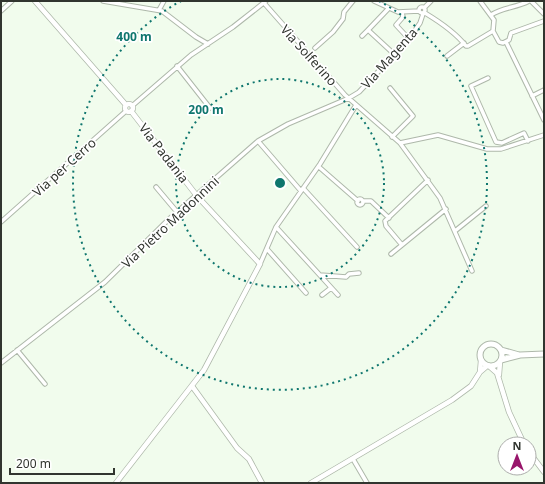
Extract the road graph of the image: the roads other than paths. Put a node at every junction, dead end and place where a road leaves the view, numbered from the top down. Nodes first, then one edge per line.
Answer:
1 (12, 1) edge
2 (35, 1) edge
3 (103, 1) edge
4 (164, 1) edge
5 (353, 1) edge
6 (374, 1) edge
7 (432, 1) edge
8 (480, 1) edge
9 (530, 1) edge
10 (265, 2) edge
11 (132, 3) edge
12 (389, 8) junction
13 (424, 8) junction
14 (159, 10) junction
15 (1, 11) edge
16 (419, 11) junction
17 (543, 12) edge
18 (402, 13) junction
19 (424, 13) junction
20 (491, 15) junction
21 (544, 21) edge
22 (368, 30) junction
23 (494, 31) junction
24 (362, 36) dead end
25 (409, 40) junction
26 (506, 42) junction
27 (464, 43) junction
28 (208, 44) junction
29 (315, 48) dead end
30 (394, 54) junction
31 (447, 56) dead end
32 (177, 66) junction
33 (488, 78) dead end
34 (390, 88) dead end
35 (544, 90) edge
36 (532, 96) junction
37 (349, 98) junction
38 (356, 105) junction
39 (129, 108) junction
40 (210, 108) dead end
41 (544, 120) edge
42 (544, 135) edge
43 (392, 137) junction
44 (528, 141) junction
45 (258, 142) junction
46 (400, 144) junction
47 (319, 167) junction
48 (428, 180) junction
49 (156, 187) dead end
50 (302, 190) junction
51 (197, 196) junction
52 (486, 206) dead end
53 (446, 208) junction
54 (177, 212) junction
55 (388, 218) junction
56 (1, 222) edge
57 (276, 227) junction
58 (455, 231) junction
59 (402, 245) junction
60 (357, 247) dead end
61 (267, 250) junction
62 (391, 254) dead end
63 (260, 264) junction
64 (472, 271) dead end
65 (359, 273) dead end
66 (320, 275) junction
67 (331, 288) junction
68 (306, 293) dead end
69 (322, 295) dead end
70 (338, 295) dead end
71 (17, 350) junction
72 (501, 350) junction
73 (544, 354) edge
74 (520, 355) junction
75 (481, 360) junction
76 (500, 361) junction
77 (1, 362) edge
78 (488, 366) junction
79 (480, 372) junction
80 (499, 379) junction
81 (45, 384) dead end
82 (192, 386) junction
83 (520, 436) edge
84 (353, 459) junction
85 (537, 463) edge
86 (544, 472) edge
87 (116, 483) edge
88 (262, 483) edge
89 (311, 483) edge
90 (367, 483) edge

1 - 15 street
2 - 39 street, Via Padania
3 - 11 street
4 - 14 street
5 - 29 street
6 - 12 street
7 - 13 street
8 - 20 street
9 - 17 street
9 - 20 street
10 - 28 street, Via per Cerro
10 - 37 street, Via Solferino
11 - 14 street
12 - 18 street
12 - 22 street
13 - 16 street
13 - 19 street
14 - 28 street
16 - 18 street
16 - 19 street
18 - 25 street
19 - 25 street, Via Magenta
19 - 27 street
20 - 23 street
21 - 26 street
22 - 24 street
22 - 30 street
23 - 26 street
23 - 27 street
25 - 30 street, Via Magenta
26 - 36 street
27 - 31 street
28 - 32 street, Via per Cerro
30 - 37 street, Via Magenta
32 - 39 street, Via per Cerro
32 - 40 street
33 - 44 street
34 - 43 street
35 - 36 street
36 - 41 street
37 - 38 street, Via Solferino
37 - 45 street, Via Pietro Madonnini
38 - 43 street, Via Solferino
38 - 47 street
39 - 51 street, Via Padania
39 - 56 street, Via per Cerro
42 - 44 street
43 - 46 street, Via Solferino
44 - 46 street
45 - 50 street
45 - 51 street, Via Pietro Madonnini
46 - 48 street, Via Solferino
47 - 50 street
47 - 55 street
48 - 53 street, Via Solferino
48 - 55 street
49 - 54 street
50 - 57 street
50 - 60 street
51 - 54 street, Via Pietro Madonnini
51 - 63 street, Via Padania
52 - 58 street
53 - 58 street, Via Solferino
53 - 59 street
54 - 71 street, Via Pietro Madonnini
55 - 59 street
57 - 61 street
57 - 66 street
58 - 64 street, Via Solferino
59 - 62 street
61 - 63 street
61 - 68 street
63 - 82 street
65 - 66 street
66 - 67 street
67 - 69 street
67 - 70 street
71 - 77 street, Via Pietro Madonnini
71 - 81 street
72 - 74 main road
72 - 75 main road
72 - 76 main road
73 - 74 main road
74 - 76 main road
75 - 78 main road
75 - 79 street
76 - 78 main road
76 - 80 street
78 - 79 street
78 - 80 street
79 - 84 street
80 - 83 street
82 - 87 street
82 - 88 street
84 - 89 street
84 - 90 street
85 - 86 street

